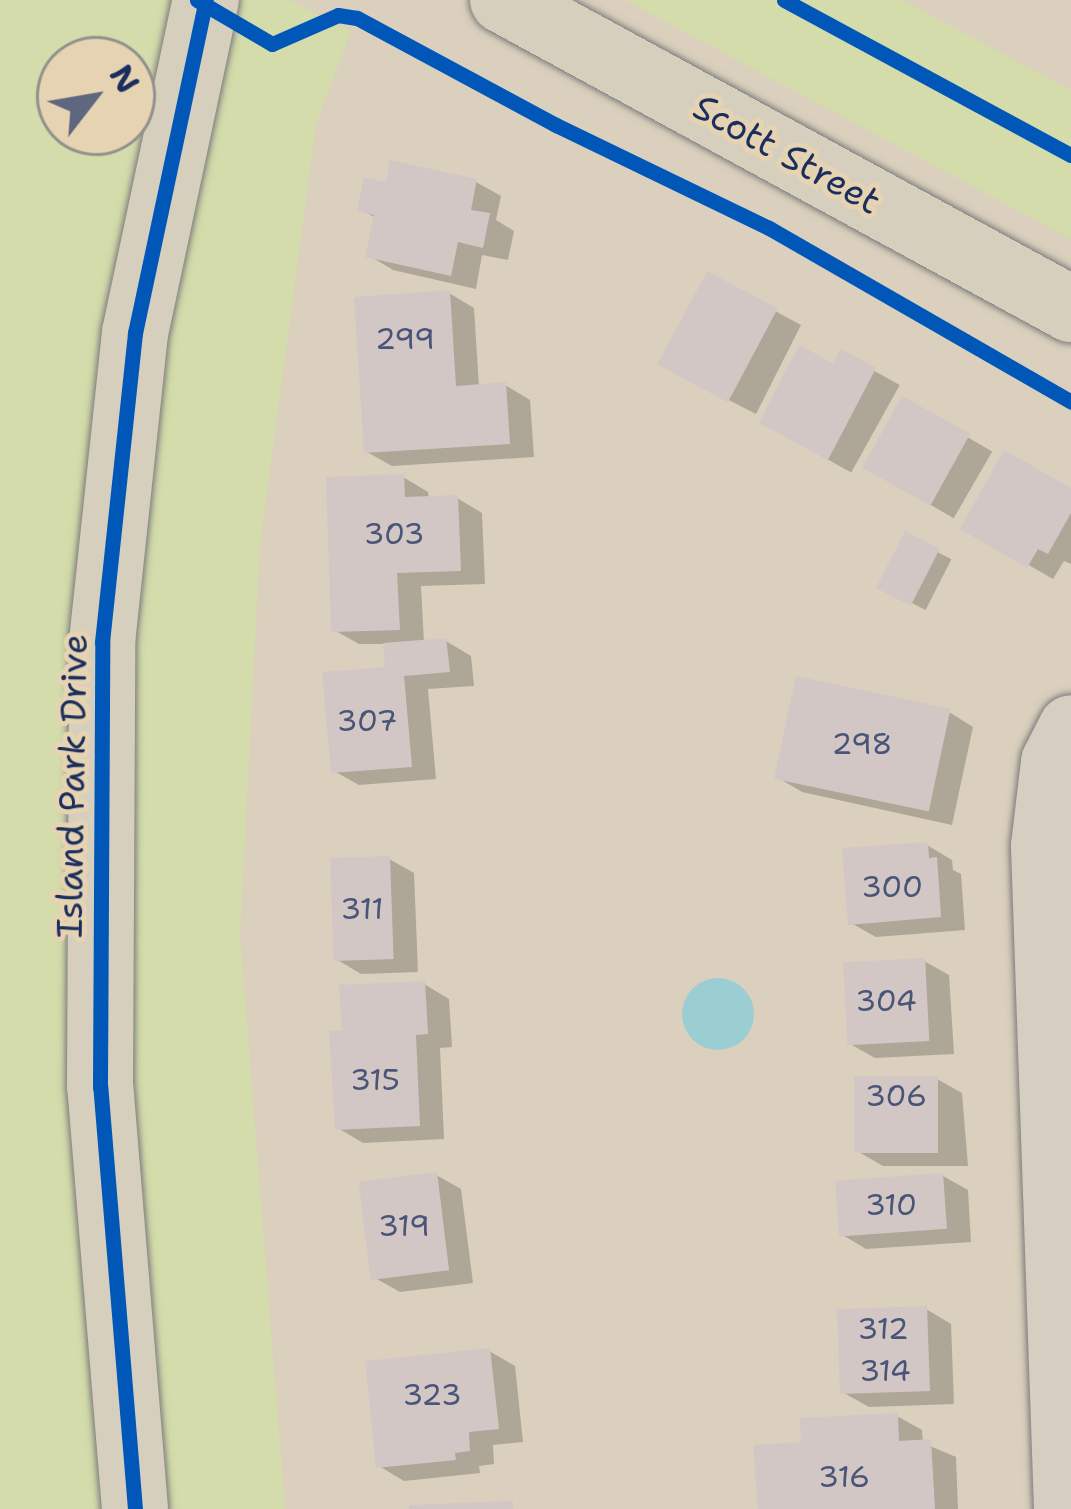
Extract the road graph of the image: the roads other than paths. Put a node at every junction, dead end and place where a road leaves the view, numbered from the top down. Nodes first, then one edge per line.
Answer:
1 (206, 0) edge
2 (503, 0) edge
3 (1071, 309) edge
4 (1071, 728) edge
5 (135, 1509) edge
6 (1066, 1509) edge

1 - 5 main road, Island Park Drive
2 - 3 main road, Scott Street
4 - 6 street

